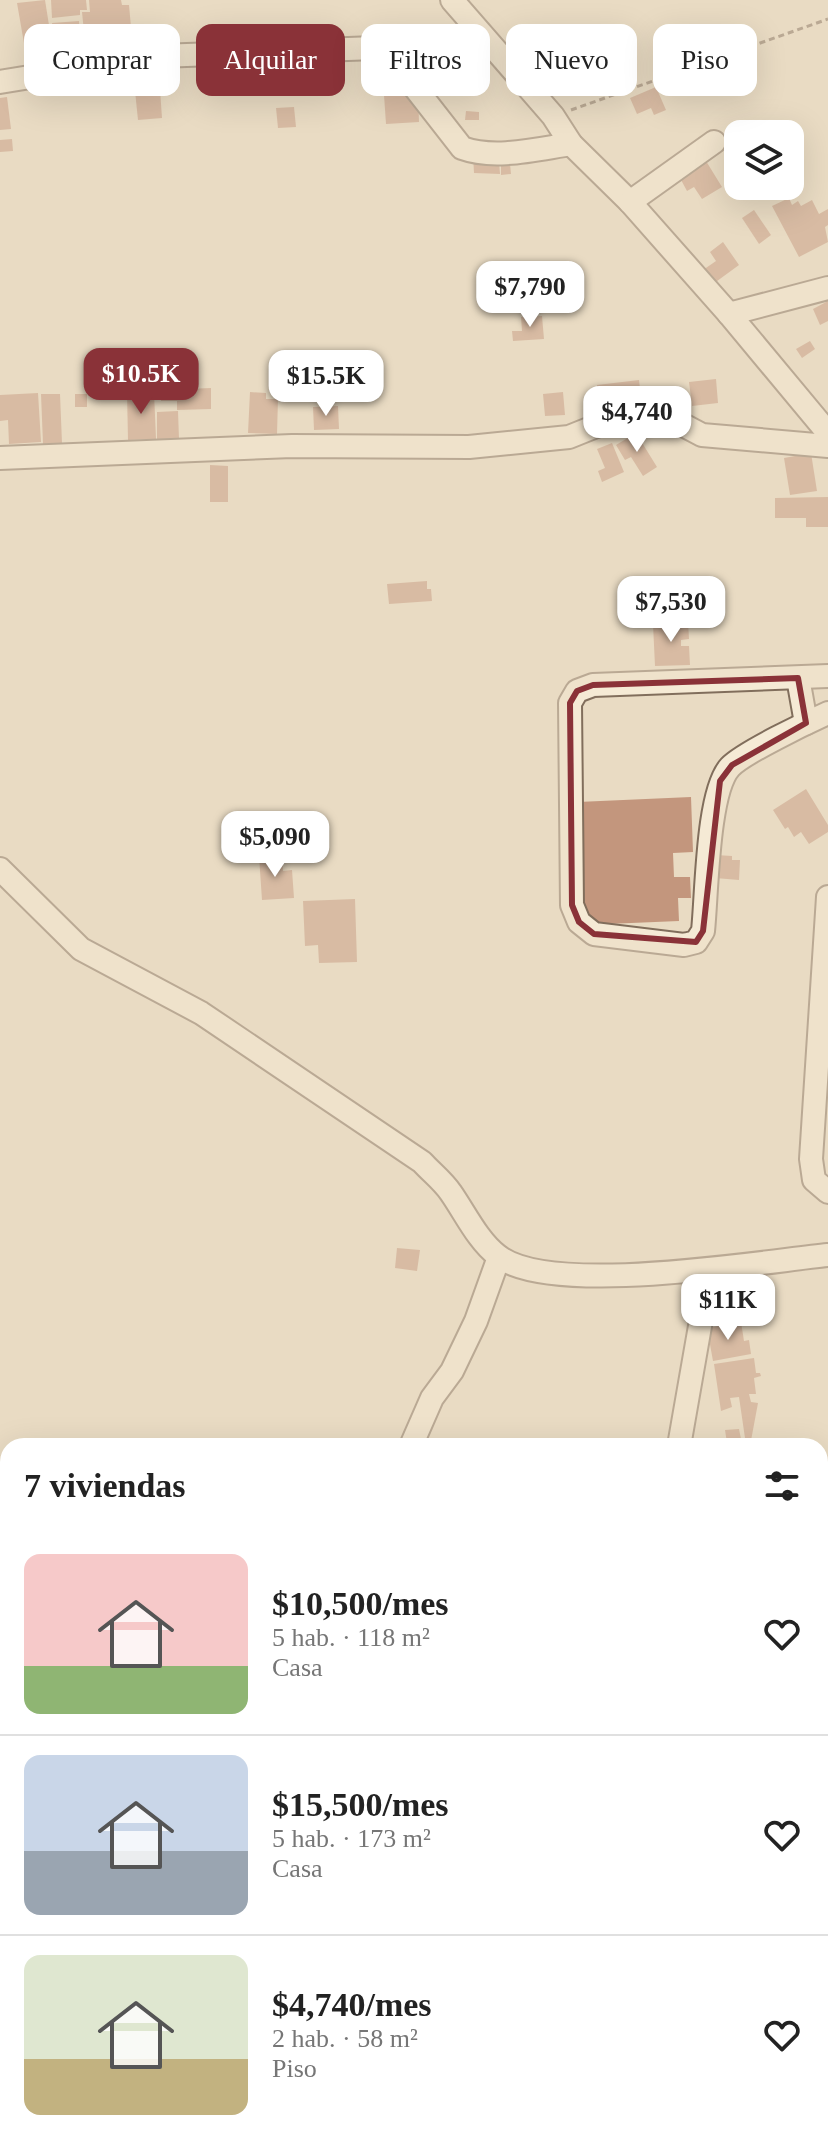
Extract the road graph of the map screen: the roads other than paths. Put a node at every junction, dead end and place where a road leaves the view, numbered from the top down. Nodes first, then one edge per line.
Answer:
1 (452, 0) edge
2 (0, 82) edge
3 (714, 142) dead end
4 (571, 144) junction
5 (630, 202) junction
6 (828, 288) edge
7 (729, 314) junction
8 (828, 433) edge
9 (828, 446) edge
10 (0, 458) edge
11 (828, 676) edge
12 (798, 678) junction
13 (828, 713) edge
14 (806, 723) junction
15 (0, 869) edge
16 (828, 897) edge
17 (828, 1192) edge
18 (828, 1255) edge
19 (499, 1257) junction
20 (710, 1269) junction
21 (414, 1438) edge
22 (680, 1438) edge

1 - 4 street
2 - 4 street
3 - 5 street
4 - 5 street
5 - 7 street
6 - 7 street
7 - 8 street
9 - 10 street
11 - 12 street
12 - 14 street
12 - 14 street
13 - 14 street
15 - 19 street
16 - 17 street
18 - 20 street
19 - 20 street
19 - 21 street
20 - 22 street

